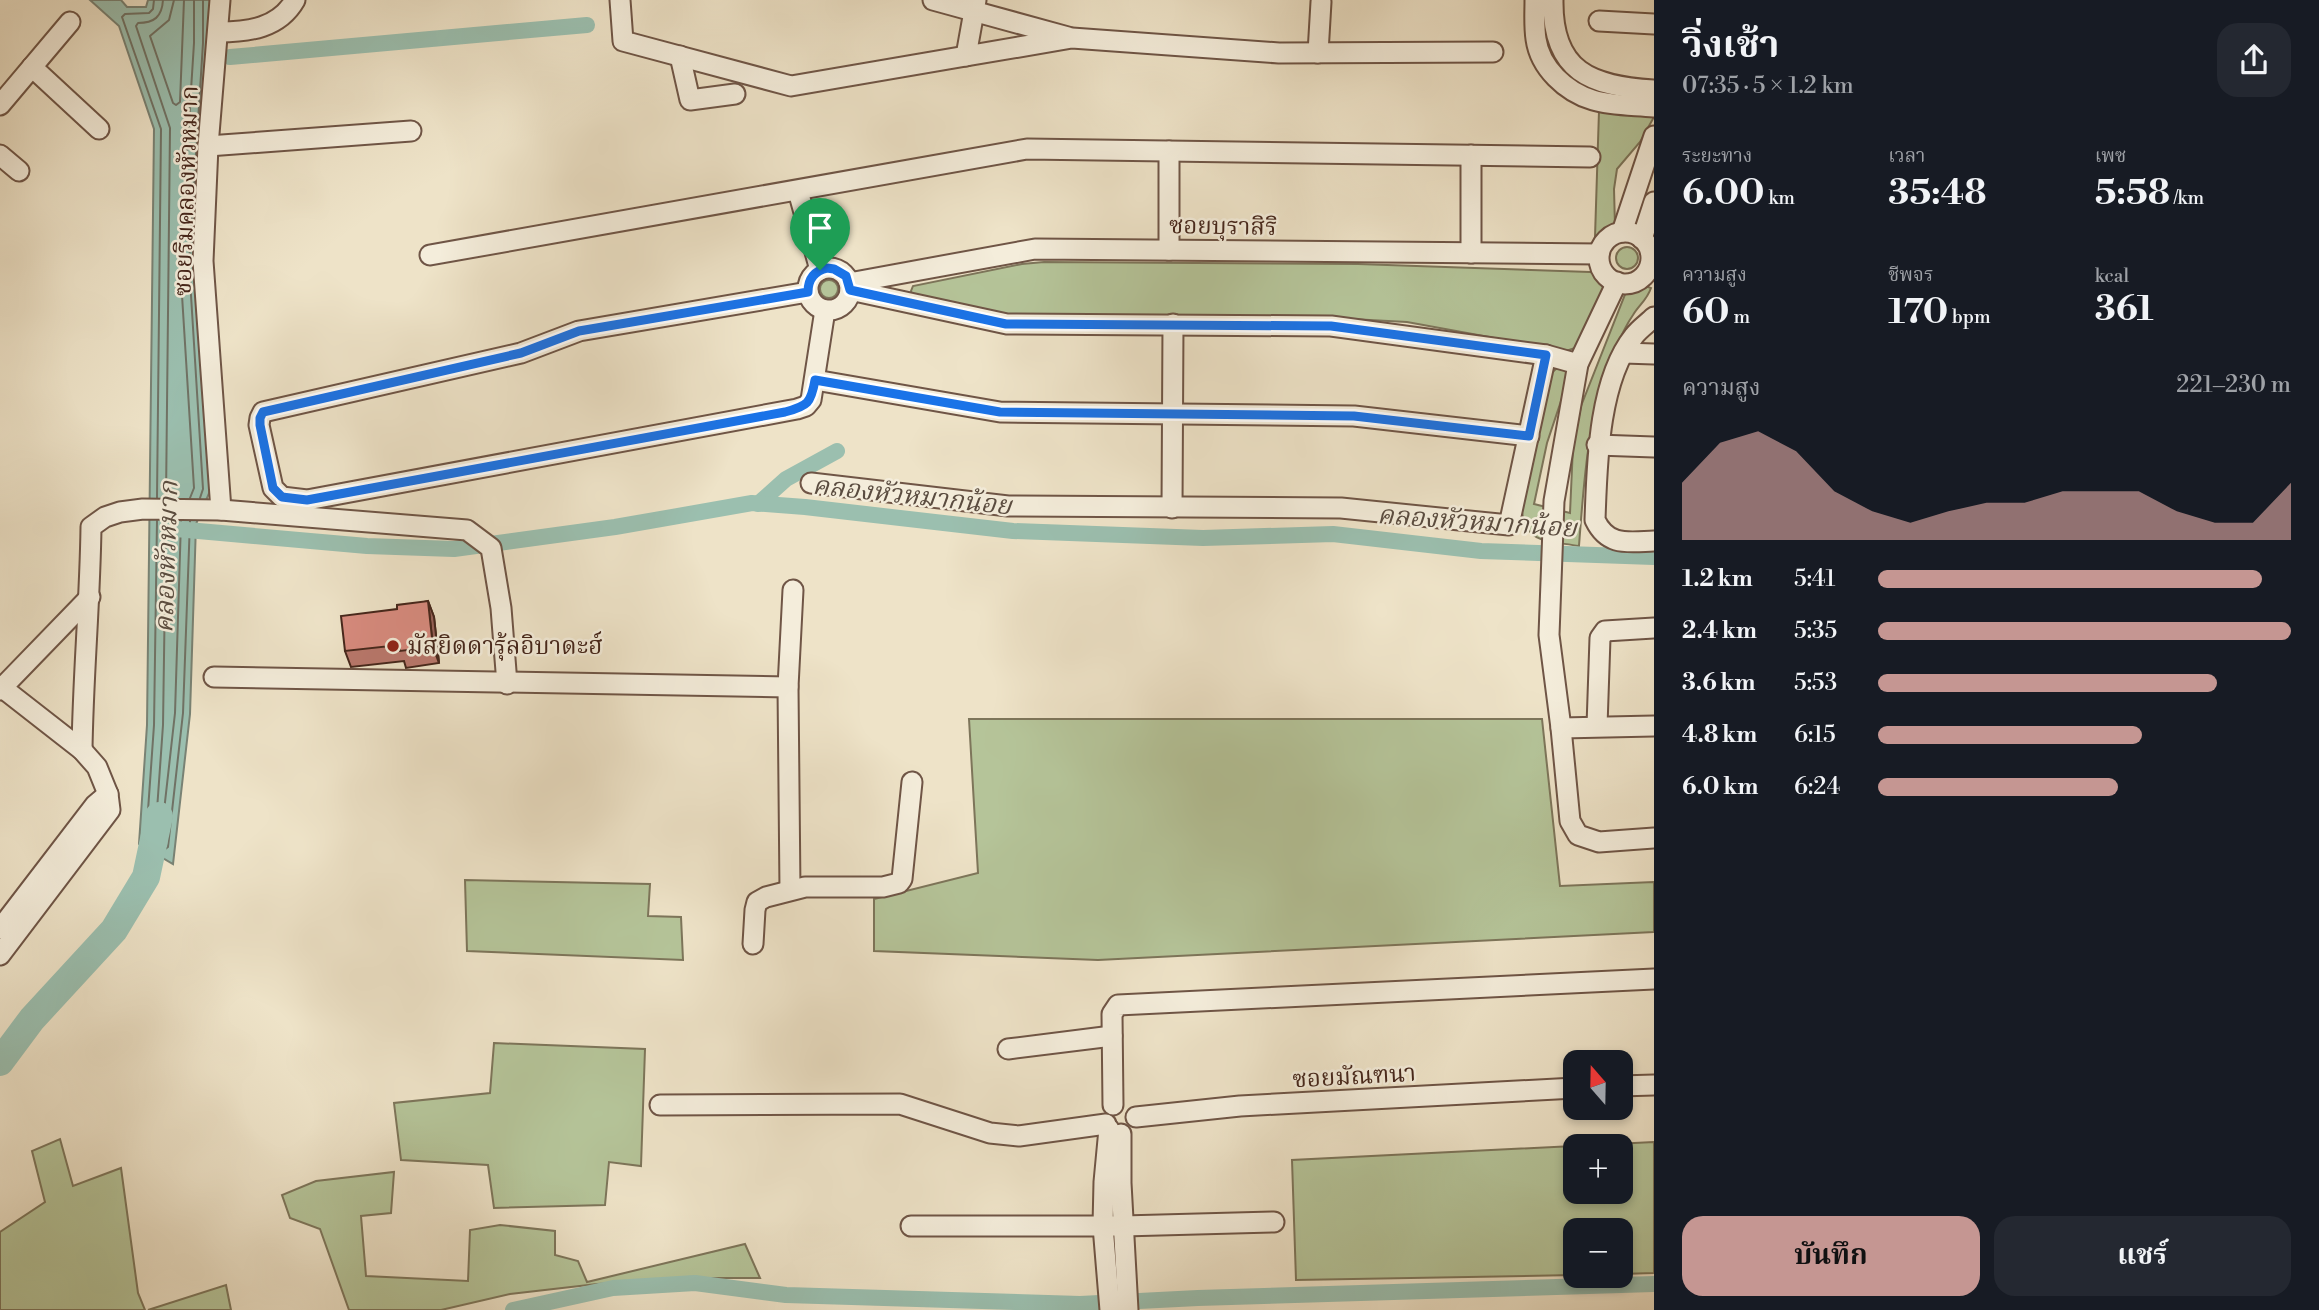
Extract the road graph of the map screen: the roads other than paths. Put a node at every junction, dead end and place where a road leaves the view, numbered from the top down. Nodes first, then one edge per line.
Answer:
1 (220, 0) edge
2 (295, 0) edge
3 (620, 0) edge
4 (933, 0) edge
5 (1535, 0) edge
6 (1552, 0) edge
7 (1321, 2) dead end
8 (975, 5) edge
9 (1599, 21) dead end
10 (70, 22) dead end
11 (1654, 24) edge
12 (219, 32) junction
13 (1072, 38) junction
14 (1493, 52) dead end
15 (1318, 53) junction
16 (680, 56) junction
17 (966, 56) junction
18 (32, 67) junction
19 (1654, 90) edge
20 (735, 94) dead end
21 (0, 105) edge
22 (1654, 107) edge
23 (99, 129) dead end
24 (411, 131) dead end
25 (1654, 136) edge
26 (208, 146) junction
27 (1169, 151) junction
28 (0, 155) edge
29 (1471, 155) junction
30 (1590, 157) dead end
31 (19, 171) dead end
32 (798, 191) junction
33 (1654, 201) edge
34 (1622, 232) junction
35 (1642, 239) junction
36 (1169, 250) junction
37 (1471, 253) junction
38 (1599, 254) junction
39 (430, 256) dead end
40 (820, 270) junction
41 (1649, 279) edge
42 (1617, 282) junction
43 (849, 287) junction
44 (808, 292) junction
45 (825, 310) junction
46 (1654, 317) edge
47 (1173, 324) junction
48 (1624, 353) junction
49 (1546, 355) junction
50 (1654, 355) edge
51 (1578, 365) junction
52 (815, 380) junction
53 (1173, 413) junction
54 (1529, 436) junction
55 (1597, 445) junction
56 (1654, 447) edge
57 (811, 483) dead end
58 (1172, 508) junction
59 (216, 510) junction
60 (1654, 541) edge
61 (793, 590) dead end
62 (90, 597) junction
63 (1654, 628) edge
64 (214, 677) dead end
65 (507, 684) junction
66 (788, 687) junction
67 (1, 688) edge
68 (1597, 726) junction
69 (1654, 726) edge
70 (1561, 727) junction
71 (82, 750) junction
72 (912, 782) dead end
73 (108, 794) junction
74 (1654, 838) edge
75 (790, 890) junction
76 (0, 929) edge
77 (753, 944) dead end
78 (0, 955) edge
79 (1654, 979) edge
80 (1112, 1036) junction
81 (1008, 1049) dead end
82 (1654, 1085) edge
83 (1633, 1086) edge
84 (1563, 1089) edge
85 (660, 1105) dead end
86 (1113, 1105) junction
87 (1136, 1117) junction
88 (1112, 1129) junction
89 (1274, 1222) dead end
90 (911, 1226) dead end
91 (1113, 1226) junction
92 (1122, 1309) edge

1 - 12 street, ซอยริมคลองหัวหมาก
2 - 12 street
3 - 16 street
4 - 8 street
5 - 22 street
6 - 19 street
7 - 15 street
8 - 13 street
8 - 17 street
9 - 11 street
10 - 18 street
12 - 26 street, ซอยริมคลองหัวหมาก
13 - 15 street
13 - 17 street
14 - 15 street
16 - 17 street
16 - 20 street
18 - 21 street
18 - 23 street
24 - 26 street
25 - 34 street
26 - 59 street, ซอยริมคลองหัวหมาก
27 - 29 street
27 - 32 street
27 - 36 street
28 - 31 street
29 - 30 street
29 - 37 street
32 - 39 street
32 - 40 street
33 - 35 street
34 - 35 street
34 - 38 street
35 - 41 street
36 - 37 street, ซอยบุราสิริ
36 - 43 street, ซอยบุราสิริ
37 - 38 street, ซอยบุราสิริ
38 - 42 street
40 - 43 street
40 - 44 street
41 - 42 street
42 - 51 street
43 - 45 street, ซอยบุราสิริ
43 - 47 street
44 - 45 street
44 - 52 street
45 - 52 street
46 - 48 street
47 - 49 street
47 - 53 street
48 - 50 street
48 - 55 street
49 - 51 street
49 - 54 street
51 - 70 street
52 - 53 street
53 - 54 street
53 - 58 street
54 - 58 street
55 - 56 street
55 - 60 street
57 - 58 street
59 - 62 street
59 - 65 street
61 - 66 street
62 - 67 street
62 - 71 street
63 - 68 street
64 - 65 street
65 - 66 street
66 - 75 street
67 - 71 street
68 - 69 street
68 - 70 street
70 - 74 street
71 - 73 street
72 - 75 street
73 - 76 street
73 - 78 street
75 - 77 street
79 - 80 street
80 - 81 street
80 - 86 street
82 - 83 street
84 - 87 street, ซอยมัณฑนา
85 - 88 street
86 - 87 street
86 - 88 street
87 - 88 street
88 - 91 street
89 - 91 street
90 - 91 street
91 - 92 street

